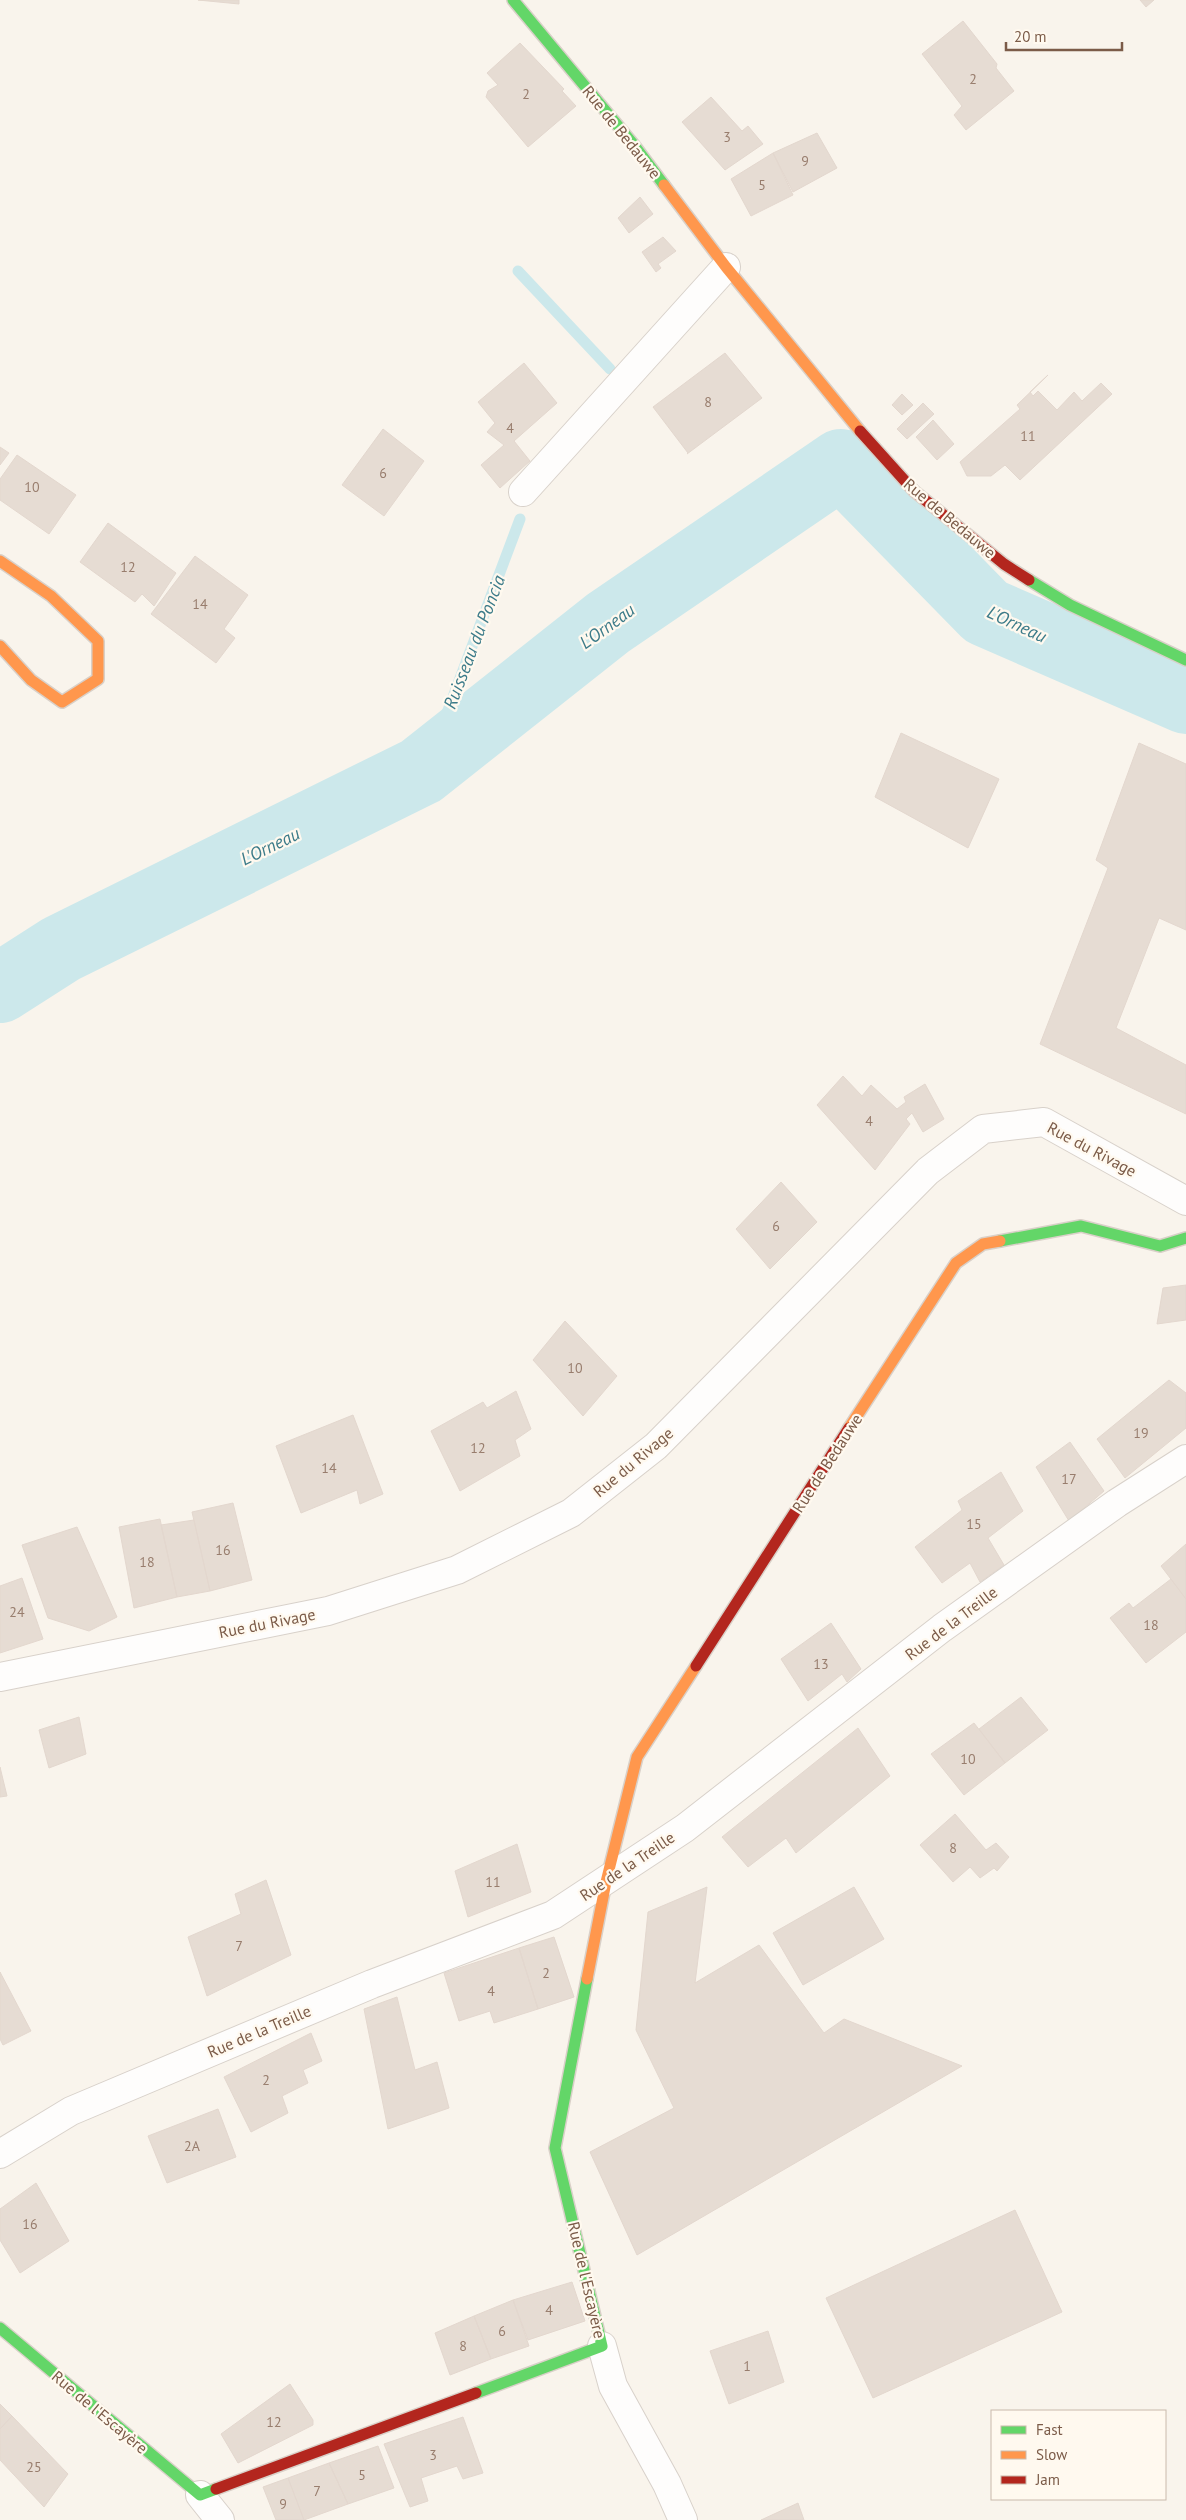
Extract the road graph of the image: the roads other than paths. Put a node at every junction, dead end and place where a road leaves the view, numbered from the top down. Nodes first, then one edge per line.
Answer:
1 (513, 0) edge
2 (726, 267) junction
3 (523, 492) dead end
4 (0, 561) edge
5 (0, 646) edge
6 (1186, 660) edge
7 (1186, 1201) edge
8 (1186, 1238) edge
9 (1186, 1459) edge
10 (0, 1677) edge
11 (606, 1882) junction
12 (0, 2154) edge
13 (0, 2328) edge
14 (602, 2346) junction
15 (200, 2495) junction
16 (220, 2520) edge
17 (683, 2520) edge

1 - 2 street, Rue de Bedauwe
2 - 3 street
2 - 6 street, Rue de Bedauwe
4 - 5 street
7 - 10 street, Rue du Rivage
8 - 11 street, Rue de Bedauwe
9 - 11 street, Rue de la Treille
11 - 12 street, Rue de la Treille
11 - 14 street, Rue de l'Escayère
13 - 15 street, Rue de l'Escayère
14 - 15 street, Rue de l'Escayère
14 - 17 street
15 - 16 street, Rue de l'Escayère

